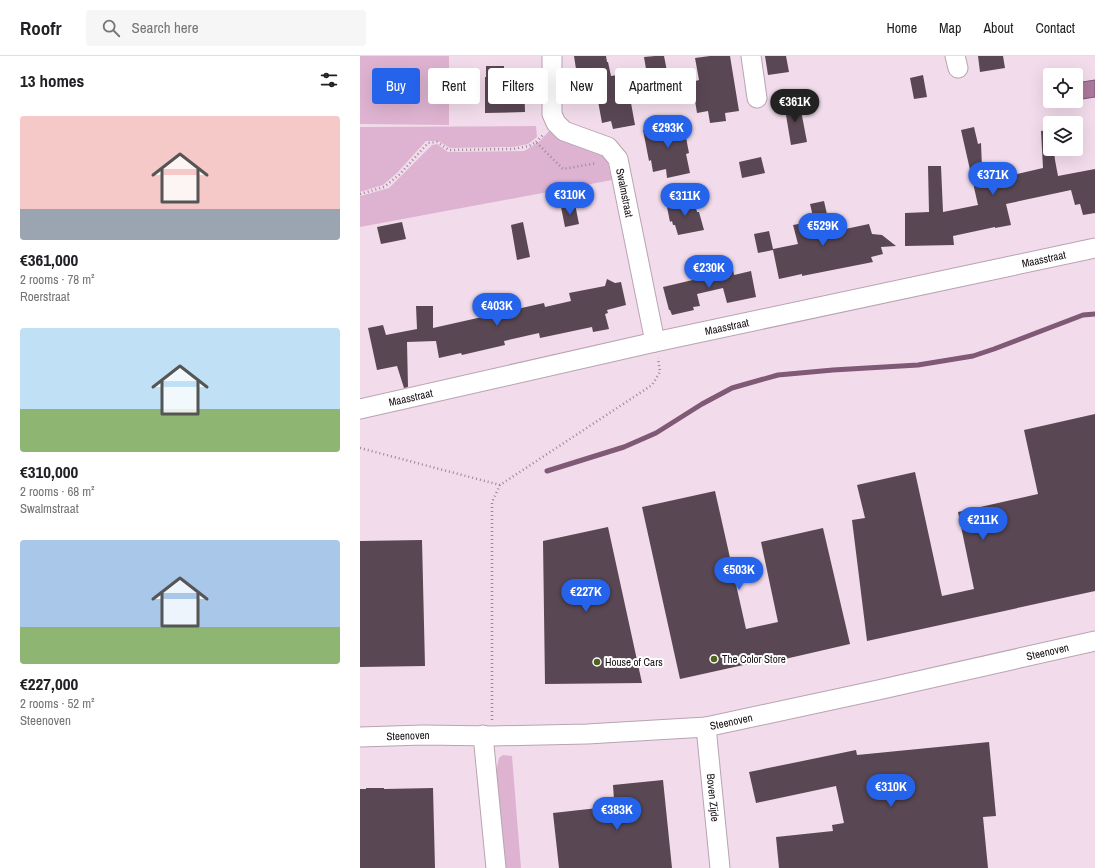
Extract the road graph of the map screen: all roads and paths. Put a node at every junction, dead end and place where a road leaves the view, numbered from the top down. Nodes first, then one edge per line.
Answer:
1 (552, 56) edge
2 (751, 56) edge
3 (757, 98) dead end
4 (618, 159) junction
5 (360, 194) edge
6 (1095, 248) edge
7 (655, 342) junction
8 (360, 409) edge
9 (360, 448) edge
10 (500, 485) junction
11 (1095, 641) edge
12 (706, 727) junction
13 (360, 736) edge
14 (488, 736) junction
15 (496, 868) edge
16 (720, 868) edge

1 - 4 street, Swalmstraat
2 - 3 street
4 - 5 path
4 - 7 street, Swalmstraat
6 - 7 street, Maasstraat
7 - 8 street, Maasstraat
7 - 10 path
9 - 10 path
10 - 14 path
11 - 12 street, Steenoven
12 - 14 street, Steenoven
12 - 16 street, Boven Zijde
13 - 14 street, Steenoven
14 - 15 street

